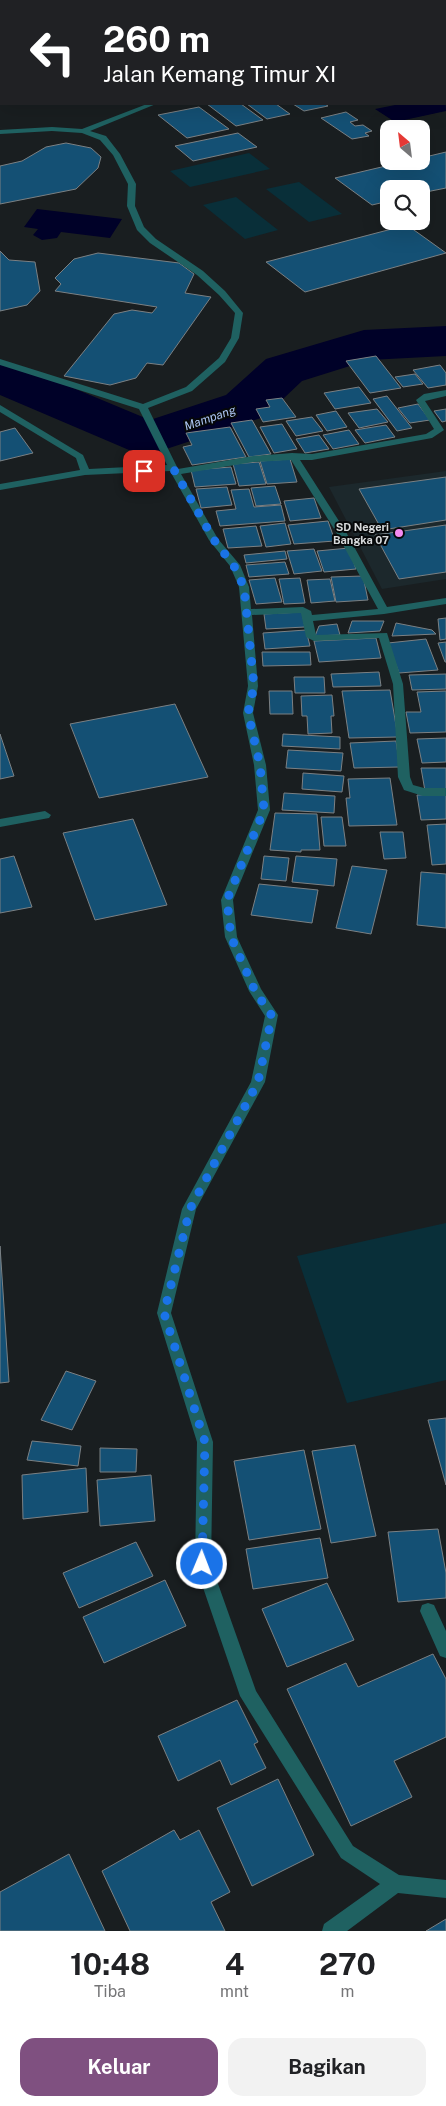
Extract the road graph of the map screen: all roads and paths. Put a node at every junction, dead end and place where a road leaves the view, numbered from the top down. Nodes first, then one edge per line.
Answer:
1 (150, 105) edge
2 (84, 131) junction
3 (0, 132) edge
4 (0, 362) edge
5 (446, 393) edge
6 (144, 407) junction
7 (0, 408) edge
8 (292, 456) junction
9 (174, 470) junction
10 (85, 472) junction
11 (0, 487) edge
12 (446, 601) edge
13 (384, 611) junction
14 (248, 612) junction
15 (308, 618) junction
16 (446, 792) edge
17 (45, 815) dead end
18 (0, 823) edge
19 (428, 1611) dead end
20 (446, 1650) edge
21 (396, 1884) junction
22 (446, 1889) edge
23 (331, 1931) edge

1 - 2 street
2 - 3 street
2 - 6 street
4 - 6 street
5 - 8 street
6 - 9 street
7 - 10 street
8 - 9 street
8 - 13 street
9 - 10 street
9 - 14 street
10 - 11 street
12 - 13 street
13 - 15 street
14 - 15 street
14 - 21 street
15 - 16 street
17 - 18 street
19 - 20 street
21 - 22 street
21 - 23 street

